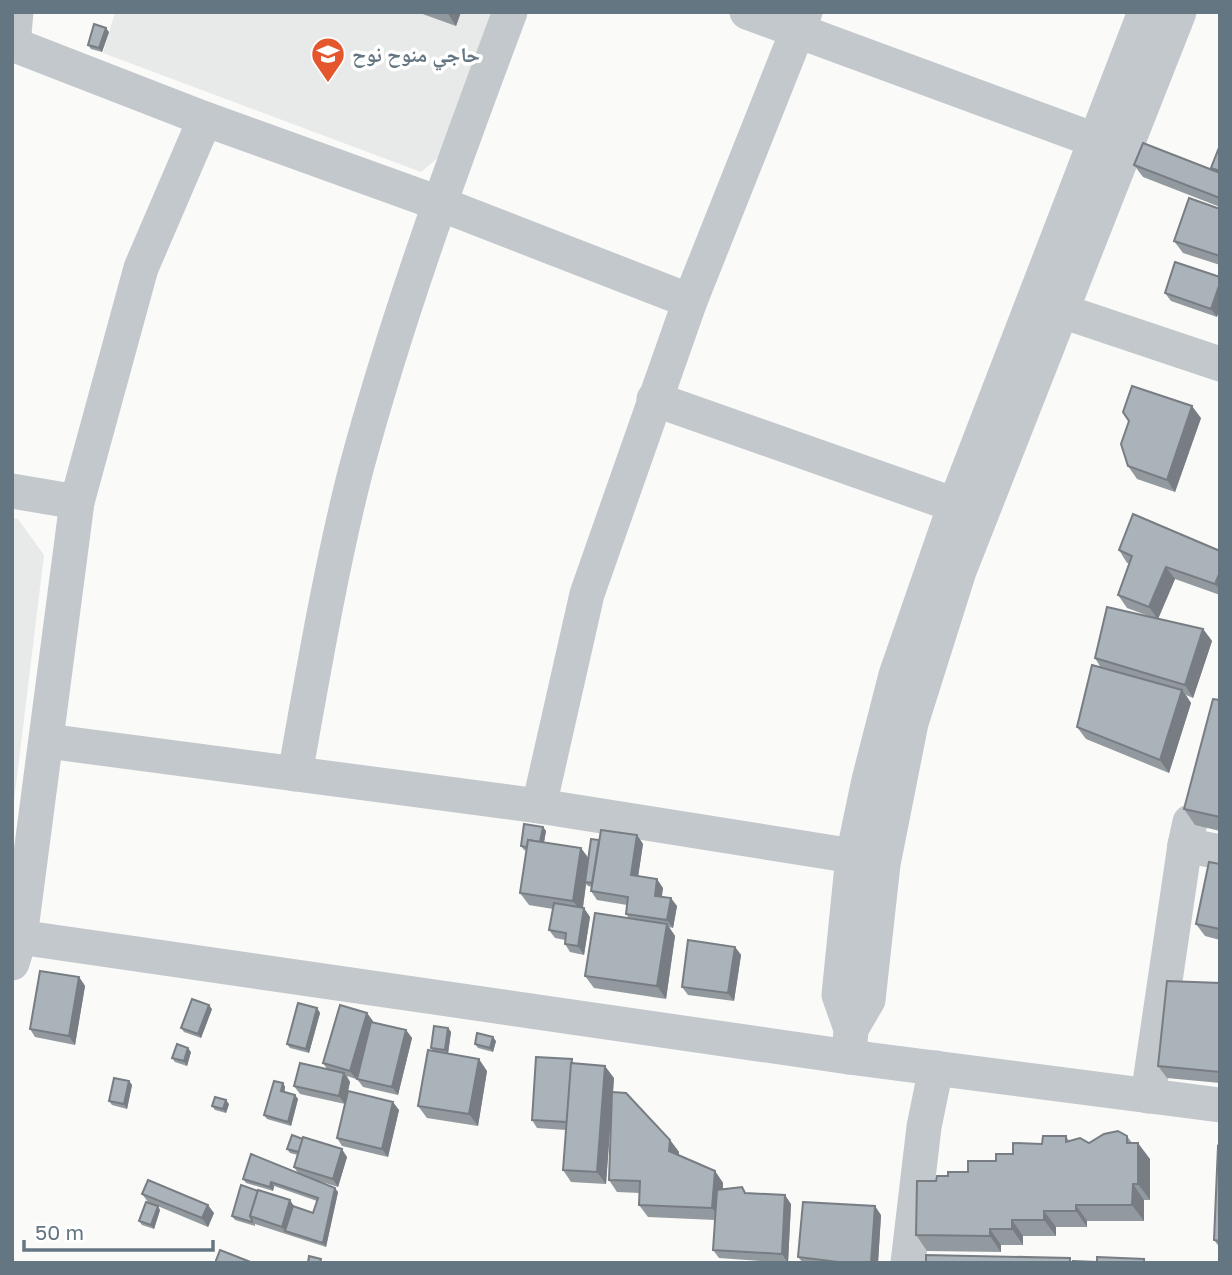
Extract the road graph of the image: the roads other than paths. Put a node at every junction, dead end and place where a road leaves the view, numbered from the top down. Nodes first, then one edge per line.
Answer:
1 (510, 12) edge
2 (747, 12) edge
3 (1145, 12) edge
4 (1179, 12) edge
5 (802, 22) edge
6 (14, 33) edge
7 (205, 119) junction
8 (1110, 146) junction
9 (438, 203) junction
10 (690, 302) junction
11 (1049, 307) junction
12 (1220, 364) edge
13 (654, 399) junction
14 (12, 491) edge
15 (77, 502) junction
16 (955, 505) junction
17 (47, 741) junction
18 (295, 774) junction
19 (1197, 792) edge
20 (539, 806) junction
21 (1185, 845) junction
22 (1220, 852) edge
23 (853, 856) junction
24 (15, 945) edge
25 (850, 1043) junction
26 (936, 1068) junction
27 (1148, 1096) junction
28 (1220, 1105) edge
29 (908, 1263) edge

1 - 9 street
2 - 5 street
3 - 8 street
4 - 8 street
5 - 8 street
5 - 10 street
6 - 7 street
7 - 9 street
7 - 15 street
8 - 11 street
9 - 10 street
9 - 18 street
10 - 13 street
11 - 12 street
11 - 16 street
11 - 25 street
13 - 16 street
13 - 20 street
14 - 15 street
15 - 17 street
16 - 23 street
17 - 18 street
17 - 24 street
18 - 20 street
19 - 21 street
20 - 23 street
21 - 22 street
21 - 27 street
23 - 25 street
24 - 25 street
25 - 26 street
26 - 27 street
26 - 29 street
27 - 28 street

